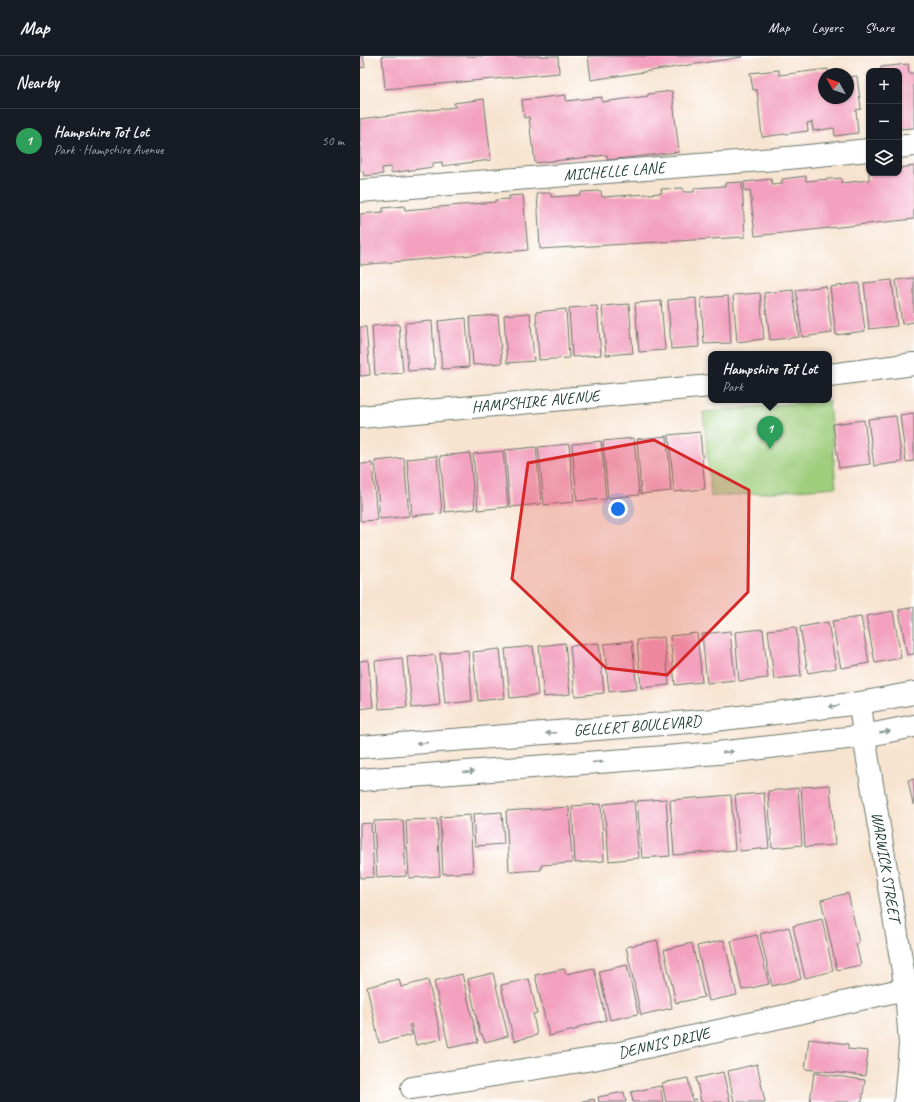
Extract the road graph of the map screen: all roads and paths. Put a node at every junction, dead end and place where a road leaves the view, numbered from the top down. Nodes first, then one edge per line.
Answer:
1 (914, 145) edge
2 (902, 147) edge
3 (866, 150) edge
4 (360, 191) edge
5 (914, 364) edge
6 (832, 375) edge
7 (708, 386) edge
8 (360, 417) edge
9 (914, 693) edge
10 (860, 703) junction
11 (914, 726) edge
12 (864, 736) junction
13 (360, 747) edge
14 (360, 780) edge
15 (910, 988) edge
16 (412, 1088) dead end
17 (905, 1102) edge

1 - 2 street
3 - 4 street, MICHELLE LANE
5 - 6 street
7 - 8 street, HAMPSHIRE AVENUE
9 - 10 street, GELLERT BOULEVARD
10 - 12 street, WARWICK STREET
10 -> 13 street, GELLERT BOULEVARD
12 -> 11 street, GELLERT BOULEVARD
14 -> 12 street, GELLERT BOULEVARD
12 - 15 street, WARWICK STREET
15 - 16 street, DENNIS DRIVE
15 - 17 street, WARWICK STREET

